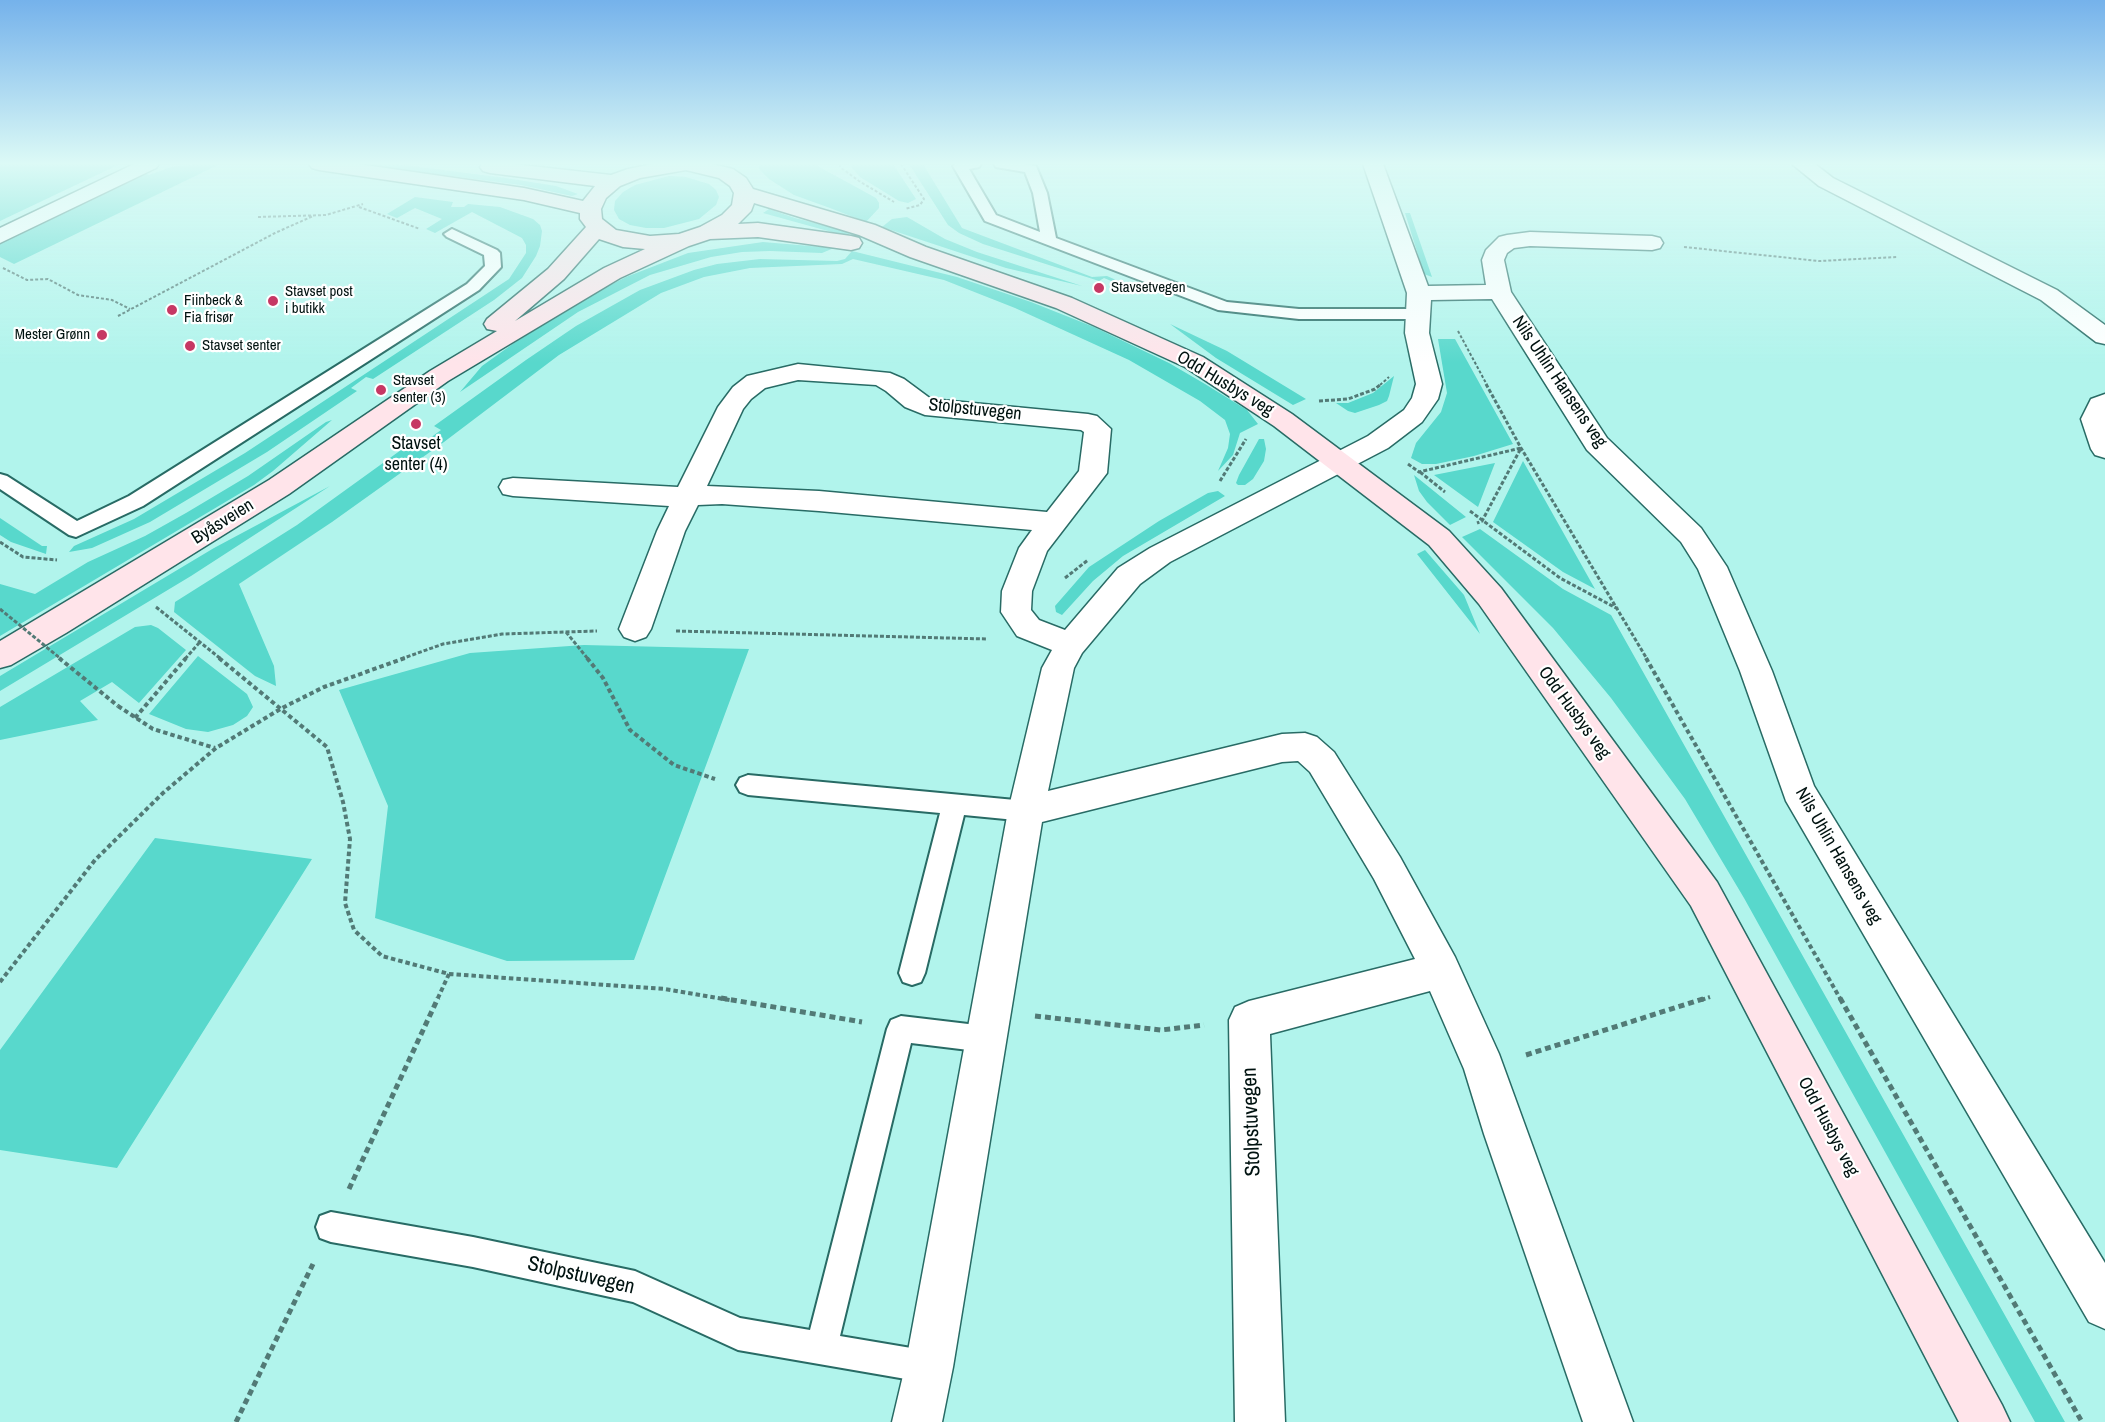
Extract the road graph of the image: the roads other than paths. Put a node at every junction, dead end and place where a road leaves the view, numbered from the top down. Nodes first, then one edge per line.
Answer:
1 (585, 230) edge
2 (604, 230) edge
3 (711, 230) edge
4 (749, 230) edge
5 (761, 230) edge
6 (868, 230) edge
7 (1025, 230) edge
8 (1047, 230) edge
9 (1394, 230) edge
10 (1921, 230) edge
11 (708, 232) junction
12 (452, 234) road end
13 (1049, 239) junction
14 (681, 241) junction
15 (1652, 243) road end
16 (918, 252) junction
17 (1499, 292) junction
18 (1418, 304) junction
19 (2105, 337) edge
20 (439, 376) junction
21 (2105, 402) edge
22 (2105, 449) edge
23 (1341, 462) junction
24 (0, 480) edge
25 (513, 487) dead end
26 (689, 495) junction
27 (1053, 522) junction
28 (635, 629) road end
29 (1071, 645) junction
30 (0, 656) edge
31 (748, 785) road end
32 (955, 803) junction
33 (1026, 811) junction
34 (1441, 970) junction
35 (912, 973) dead end
36 (988, 1025) junction
37 (331, 1227) road end
38 (2105, 1306) edge
39 (821, 1349) junction
40 (929, 1367) junction
41 (917, 1422) edge
42 (1260, 1422) edge
43 (1608, 1422) edge
44 (1985, 1422) edge

1 - 20 street, Byåsveien
2 - 14 street
3 - 11 street
4 - 11 street, Odd Husbys veg
5 - 16 street, Odd Husbys veg
6 - 16 street, Odd Husbys veg
7 - 13 lane
8 - 13 lane
9 - 18 street
10 - 19 street
11 - 14 street
12 - 24 lane
13 - 18 lane
14 - 20 street, Byåsveien
15 - 17 street, Nils Uhlin Hansens veg
16 - 23 street, Odd Husbys veg
17 - 18 street
17 - 38 street, Nils Uhlin Hansens veg
18 - 23 street
20 - 30 street, Byåsveien
21 - 22 street
23 - 29 street
23 - 44 street, Odd Husbys veg
25 - 26 street
26 - 27 street
26 - 27 street, Stolpstuvegen
26 - 28 street, Stolpstuvegen
27 - 29 street, Stolpstuvegen
29 - 33 street
31 - 32 lane
32 - 33 lane
32 - 35 lane
33 - 34 street
33 - 36 street
34 - 42 street, Stolpstuvegen
34 - 43 street
36 - 39 lane
36 - 40 street
37 - 39 lane, Stolpstuvegen
39 - 40 lane, Stolpstuvegen
40 - 41 street

